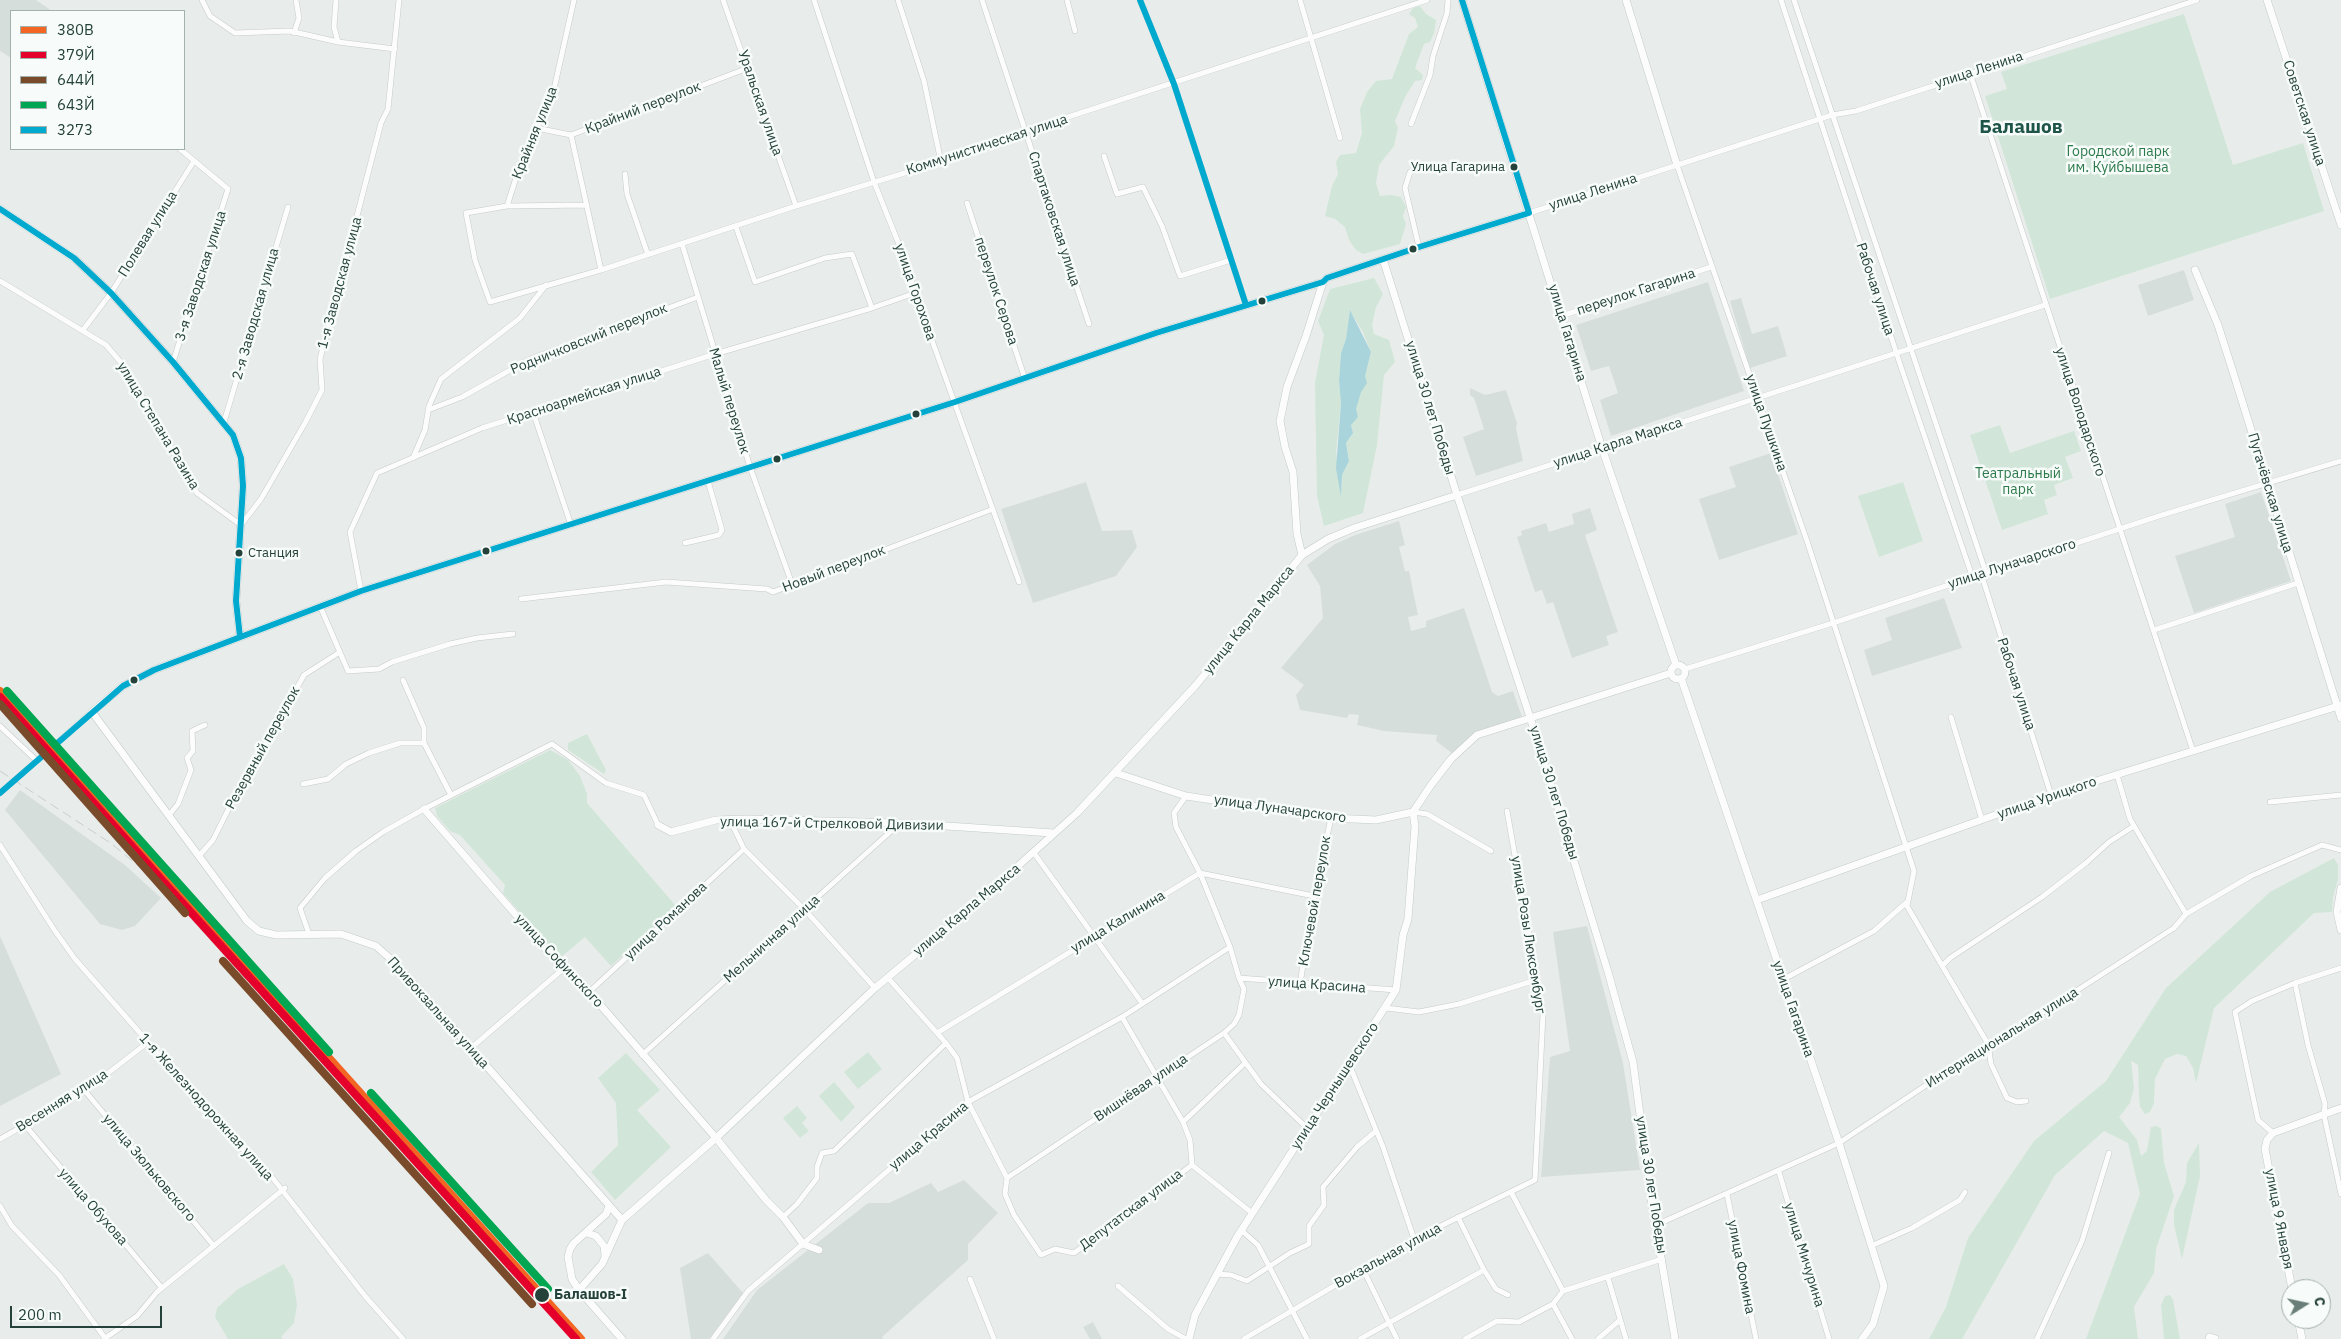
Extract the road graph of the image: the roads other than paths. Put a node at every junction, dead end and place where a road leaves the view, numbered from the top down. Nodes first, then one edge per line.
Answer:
1 (202, 0) edge
2 (296, 0) edge
3 (336, 0) edge
4 (399, 0) edge
5 (574, 0) edge
6 (723, 0) edge
7 (814, 0) edge
8 (898, 0) edge
9 (982, 0) edge
10 (1068, 0) edge
11 (1140, 0) edge
12 (1300, 0) edge
13 (1427, 0) edge
14 (1448, 0) edge
15 (1462, 0) edge
16 (1626, 0) edge
17 (1781, 0) edge
18 (1794, 0) edge
19 (2197, 0) edge
20 (2267, 0) edge
21 (294, 32) junction
22 (1075, 32) dead end
23 (1310, 38) junction
24 (338, 42) junction
25 (395, 49) junction
26 (748, 68) junction
27 (1970, 73) junction
28 (1174, 84) junction
29 (1832, 115) junction
30 (1820, 119) junction
31 (1411, 124) dead end
32 (536, 128) junction
33 (1025, 131) junction
34 (571, 135) junction
35 (1340, 138) dead end
36 (181, 150) edge
37 (1104, 156) dead end
38 (194, 161) junction
39 (940, 162) junction
40 (1677, 165) junction
41 (1410, 172) dead end
42 (625, 174) dead end
43 (874, 182) junction
44 (967, 203) dead end
45 (507, 206) junction
46 (587, 206) junction
47 (796, 206) junction
48 (288, 207) dead end
49 (0, 209) edge
50 (2338, 210) edge
51 (1529, 213) junction
52 (2341, 225) edge
53 (736, 227) junction
54 (682, 244) junction
55 (1419, 247) junction
56 (648, 255) junction
57 (1231, 260) junction
58 (1383, 260) junction
59 (1712, 267) junction
60 (601, 270) junction
61 (2195, 270) dead end
62 (0, 281) edge
63 (1323, 282) junction
64 (546, 284) junction
65 (110, 293) junction
66 (915, 293) junction
67 (698, 297) junction
68 (1246, 305) junction
69 (2045, 305) junction
70 (872, 308) junction
71 (1561, 316) junction
72 (1089, 324) dead end
73 (83, 330) junction
74 (1910, 349) junction
75 (1896, 353) junction
76 (715, 354) junction
77 (173, 362) junction
78 (1025, 379) junction
79 (1758, 398) junction
80 (955, 402) junction
81 (428, 410) junction
82 (533, 412) junction
83 (224, 422) junction
84 (1602, 448) junction
85 (413, 458) junction
86 (2341, 461) edge
87 (750, 467) junction
88 (708, 481) junction
89 (2267, 484) junction
90 (1457, 495) junction
91 (993, 509) junction
92 (241, 525) junction
93 (571, 525) junction
94 (2119, 529) junction
95 (684, 543) dead end
96 (1302, 555) junction
97 (1983, 573) junction
98 (1972, 576) junction
99 (1019, 582) dead end
100 (2298, 583) junction
101 (792, 584) junction
102 (361, 591) junction
103 (521, 599) dead end
104 (320, 606) junction
105 (1833, 623) junction
106 (2154, 630) junction
107 (513, 634) dead end
108 (240, 637) junction
109 (340, 652) junction
110 (1676, 665) junction
111 (1685, 669) junction
112 (1671, 673) junction
113 (1681, 678) junction
114 (403, 680) dead end
115 (2339, 705) edge
116 (92, 712) junction
117 (1530, 717) junction
118 (1951, 717) dead end
119 (2341, 718) edge
120 (205, 725) dead end
121 (0, 726) edge
122 (424, 743) junction
123 (2193, 751) junction
124 (36, 760) junction
125 (1116, 773) junction
126 (2117, 775) junction
127 (303, 784) dead end
128 (0, 793) edge
129 (451, 795) junction
130 (2051, 795) junction
131 (2341, 795) edge
132 (1186, 796) junction
133 (2270, 802) dead end
134 (424, 809) junction
135 (1507, 811) dead end
136 (1413, 812) junction
137 (168, 815) junction
138 (1331, 818) junction
139 (730, 820) junction
140 (1982, 820) junction
141 (901, 823) junction
142 (658, 825) joint
143 (2134, 826) junction
144 (1052, 833) junction
145 (0, 845) edge
146 (1905, 847) junction
147 (744, 850) junction
148 (2341, 850) edge
149 (1491, 851) dead end
150 (1034, 853) junction
151 (6, 854) junction
152 (199, 856) junction
153 (0, 857) edge
154 (1200, 873) junction
155 (2341, 888) edge
156 (1314, 896) junction
157 (1757, 900) junction
158 (1908, 902) junction
159 (805, 910) junction
160 (2186, 914) junction
161 (2341, 930) edge
162 (309, 934) junction
163 (1095, 935) junction
164 (1230, 947) junction
165 (1942, 966) junction
166 (2341, 968) edge
167 (563, 969) junction
168 (888, 978) junction
169 (1239, 978) junction
170 (1536, 980) junction
171 (1782, 980) junction
172 (2295, 983) junction
173 (1300, 984) junction
174 (875, 988) junction
175 (1396, 990) junction
176 (589, 992) junction
177 (1142, 1004) junction
178 (1386, 1008) junction
179 (1122, 1017) junction
180 (937, 1033) junction
181 (1224, 1033) junction
182 (148, 1043) junction
183 (946, 1043) junction
184 (1988, 1044) junction
185 (471, 1048) junction
186 (642, 1055) junction
187 (1245, 1063) junction
188 (1349, 1064) junction
189 (1156, 1078) junction
190 (84, 1091) junction
191 (2026, 1101) dead end
192 (968, 1102) junction
193 (2341, 1108) edge
194 (2324, 1115) junction
195 (1183, 1122) junction
196 (25, 1125) junction
197 (1306, 1128) junction
198 (1376, 1131) junction
199 (2273, 1133) junction
200 (716, 1138) junction
201 (0, 1139) edge
202 (1839, 1143) junction
203 (2110, 1153) dead end
204 (1192, 1165) junction
205 (1779, 1172) junction
206 (1007, 1178) junction
207 (1535, 1180) joint
208 (283, 1189) junction
209 (1511, 1192) junction
210 (1965, 1192) dead end
211 (1727, 1194) junction
212 (2341, 1194) edge
213 (0, 1206) edge
214 (608, 1206) junction
215 (1252, 1213) junction
216 (783, 1217) junction
217 (1458, 1217) junction
218 (622, 1220) junction
219 (1656, 1225) junction
220 (1241, 1230) junction
221 (587, 1233) junction
222 (1414, 1239) junction
223 (803, 1244) junction
224 (214, 1246) junction
225 (1871, 1246) junction
226 (819, 1250) dead end
227 (606, 1256) junction
228 (1662, 1258) junction
229 (1269, 1266) junction
230 (1363, 1269) junction
231 (1484, 1270) junction
232 (1216, 1274) junction
233 (1608, 1278) junction
234 (970, 1279) dead end
235 (2290, 1279) edge
236 (1118, 1286) dead end
237 (162, 1288) junction
238 (579, 1290) junction
239 (1563, 1291) junction
240 (1508, 1295) dead end
241 (1553, 1304) junction
242 (1292, 1311) junction
243 (1620, 1320) junction
244 (1389, 1323) junction
245 (104, 1338) edge
246 (2216, 1338) dead end
247 (403, 1339) edge
248 (622, 1339) edge
249 (713, 1339) edge
250 (994, 1339) edge
251 (1188, 1339) edge
252 (1244, 1339) edge
253 (1307, 1339) edge
254 (1360, 1339) edge
255 (1397, 1339) edge
256 (1465, 1339) edge
257 (1572, 1339) edge
258 (1598, 1339) edge
259 (1626, 1339) edge
260 (1675, 1339) edge
261 (1756, 1339) edge
262 (1829, 1339) edge
263 (1862, 1339) edge
264 (2037, 1339) edge
265 (2208, 1339) edge

1 - 21 street
2 - 21 street
3 - 24 street
4 - 25 street, 1-я Заводская улица
5 - 32 street, Крайняя улица
6 - 26 street, Уральская улица
7 - 43 street, улица Горохова
8 - 39 street
9 - 33 street, Спартаковская улица
10 - 22 street
11 - 28 street
12 - 23 street
13 - 23 street, Коммунистическая улица
14 - 31 street
15 - 51 street, улица Гагарина
16 - 40 street, улица Пушкина
17 - 30 street, Рабочая улица
18 - 29 street, Рабочая улица
19 - 27 street, улица Ленина
20 - 50 street, Советская улица
21 - 24 street
23 - 28 street, Коммунистическая улица
23 - 35 street
24 - 25 street
25 - 92 street, 1-я Заводская улица
26 - 34 street, Крайний переулок
26 - 47 street, Уральская улица
27 - 29 street, улица Ленина
27 - 69 street, улица Володарского
28 - 33 street, Коммунистическая улица
28 - 57 street
29 - 30 street, улица Ленина
29 - 74 street, Рабочая улица
30 - 40 street, улица Ленина
30 - 75 street, Рабочая улица
32 - 34 street, Крайний переулок
32 - 45 street, Крайняя улица
33 - 39 street, Коммунистическая улица
33 - 72 street, Спартаковская улица
34 - 46 street
36 - 38 street
37 - 57 street
38 - 65 street, Полевая улица
38 - 77 street, 3-я Заводская улица
39 - 43 street, Коммунистическая улица
40 - 51 street, улица Ленина
40 - 59 street, улица Пушкина
41 - 55 street
42 - 56 street
43 - 47 street, Коммунистическая улица
43 - 66 street, улица Горохова
44 - 78 street, переулок Серова
45 - 46 street
45 - 64 street, Коммунистическая улица
46 - 60 street
47 - 53 street, Коммунистическая улица
48 - 83 street, 2-я Заводская улица
49 - 65 street
50 - 52 street, Советская улица
51 - 55 street, улица Ленина
51 - 71 street, улица Гагарина
53 - 54 street, Коммунистическая улица
53 - 70 street
54 - 56 street, Коммунистическая улица
54 - 67 street, Малый переулок
55 - 58 street, улица Ленина
56 - 60 street, Коммунистическая улица
57 - 68 street
58 - 63 street, улица Ленина
58 - 90 street, улица 30 лет Победы
59 - 71 street, переулок Гагарина
59 - 79 street, улица Пушкина
60 - 64 street, Коммунистическая улица
61 - 89 street, Пугачёвская улица
62 - 73 street, улица Степана Разина
63 - 68 street, улица Ленина
63 - 96 street
64 - 81 street
65 - 73 street, Полевая улица
65 - 77 street
66 - 70 street, Красноармейская улица
66 - 80 street, улица Горохова
67 - 76 street, Малый переулок
67 - 81 street, Родничковский переулок
68 - 78 street, улица Ленина
69 - 74 street, улица Карла Маркса
69 - 94 street, улица Володарского
70 - 76 street, Красноармейская улица
71 - 84 street, улица Гагарина
73 - 92 street, улица Степана Разина
74 - 75 street, улица Карла Маркса
74 - 97 street, Рабочая улица
75 - 79 street, улица Карла Маркса
75 - 98 street, Рабочая улица
76 - 82 street, Красноармейская улица
76 - 87 street, Малый переулок
77 - 83 street
78 - 80 street, улица Ленина
79 - 84 street, улица Карла Маркса
79 - 105 street, улица Пушкина
80 - 87 street, улица Ленина
80 - 91 street, улица Горохова
81 - 85 street
82 - 85 street, Красноармейская улица
82 - 93 street
83 - 92 street
84 - 90 street, улица Карла Маркса
84 - 110 street, улица Гагарина
85 - 102 street, Красноармейская улица
86 - 89 street, улица Луначарского
87 - 88 street, улица Ленина
87 - 101 street, Малый переулок
88 - 93 street, улица Ленина
88 - 95 street
89 - 94 street, улица Луначарского
89 - 100 street, Пугачёвская улица
90 - 96 street, улица Карла Маркса
90 - 117 street, улица 30 лет Победы
91 - 99 street, улица Горохова
91 - 101 street, Новый переулок
92 - 108 street
93 - 102 street, улица Ленина
94 - 97 street, улица Луначарского
94 - 106 street, улица Володарского
96 - 125 street, улица Карла Маркса
97 - 98 street, улица Луначарского
97 - 130 street, Рабочая улица
98 - 105 street, улица Луначарского
100 - 106 street
100 - 115 street, Пугачёвская улица
101 - 103 street, Новый переулок
102 - 104 street, улица Ленина
104 - 108 street, улица Ленина
104 - 109 street
105 - 111 street, улица Луначарского
105 - 146 street, улица Пушкина
106 - 123 street, улица Володарского
107 - 109 street
108 - 116 street, улица Ленина
109 - 152 street, Резервный переулок
110 - 111 street
110 - 112 street
111 - 113 street
112 - 113 street
112 - 117 street
113 - 157 street, улица Гагарина
114 - 122 street
115 - 119 street, Пугачёвская улица
115 - 123 street, улица Урицкого
116 - 124 street, улица Ленина
116 - 137 street, Привокзальная улица
117 - 136 street
117 - 219 street, улица 30 лет Победы
118 - 140 street
120 - 137 street
121 - 124 street
122 - 127 street
122 - 129 street
123 - 126 street, улица Урицкого
124 - 128 street, улица Ленина
125 - 132 street, улица Луначарского
125 - 144 street, улица Карла Маркса
126 - 130 street, улица Урицкого
126 - 143 street
129 - 134 street, улица 167-й Стрелковой Дивизии
129 - 142 street, улица 167-й Стрелковой Дивизии
130 - 140 street, улица Урицкого
131 - 133 street
132 - 138 street, улица Луначарского
132 - 154 street, Вишнёвая улица
134 - 162 street
134 - 167 street, улица Софинского
135 - 170 street, улица Розы Люксембург
136 - 138 street, улица Луначарского
136 - 149 street
136 - 175 street, улица Чернышевского
137 - 152 street, Привокзальная улица
138 - 156 street, Ключевой переулок
139 - 141 street, улица 167-й Стрелковой Дивизии
139 - 142 street, улица 167-й Стрелковой Дивизии
139 - 147 street
140 - 146 street, улица Урицкого
141 - 144 street, улица 167-й Стрелковой Дивизии
141 - 159 street, Мельничная улица
143 - 160 street
143 - 165 street
144 - 150 street, улица Карла Маркса
145 - 151 street, 1-я Железнодорожная улица
146 - 157 street, улица Урицкого
146 - 158 street, улица Пушкина
147 - 159 street
147 - 176 street, улица Романова
148 - 160 street, Интернациональная улица
150 - 163 street
150 - 168 street, улица Карла Маркса
151 - 153 street
151 - 182 street, 1-я Железнодорожная улица
152 - 162 street, Привокзальная улица
154 - 156 street
154 - 163 street, улица Калинина
154 - 164 street, Вишнёвая улица
155 - 161 street
156 - 173 street, Ключевой переулок
157 - 171 street, улица Гагарина
158 - 165 street
158 - 171 street
159 - 174 street
159 - 186 street, Мельничная улица
160 - 184 street, Интернациональная улица
162 - 185 street, Привокзальная улица
163 - 177 street
163 - 180 street, улица Калинина
164 - 169 street, Вишнёвая улица
164 - 177 street, улица Красина
165 - 184 street
166 - 172 street
167 - 176 street, улица Софинского
167 - 185 street
168 - 174 street, улица Карла Маркса
168 - 180 street
169 - 173 street, улица Красина
169 - 181 street, Вишнёвая улица
170 - 178 street
170 - 207 street, улица Розы Люксембург
171 - 202 street, улица Гагарина
172 - 194 street
172 - 199 street
173 - 175 street, улица Красина
174 - 200 street, улица Карла Маркса
175 - 178 street, улица Чернышевского
176 - 186 street, улица Софинского
177 - 179 street, улица Красина
178 - 188 street, улица Чернышевского
179 - 189 street
179 - 192 street, улица Красина
180 - 183 street
181 - 187 street
181 - 189 street, Вишнёвая улица
182 - 190 street, Весенняя улица
182 - 208 street, 1-я Железнодорожная улица
183 - 192 street
183 - 216 street
184 - 191 street
184 - 202 street, Интернациональная улица
185 - 214 street, Привокзальная улица
186 - 200 street, улица Софинского
187 - 195 street
187 - 197 street
188 - 197 street, улица Чернышевского
188 - 198 street
189 - 195 street
189 - 206 street, Вишнёвая улица
190 - 196 street, Весенняя улица
190 - 224 street, улица Зюльковского
192 - 206 street
192 - 223 street, улица Красина
193 - 194 street
194 - 199 street
194 - 212 street
195 - 204 street
196 - 201 street, Весенняя улица
196 - 237 street, улица Обухова
197 - 215 street, улица Чернышевского
198 - 222 street
198 - 229 street
199 - 235 street, улица 9 Января
200 - 216 street, улица Софинского
200 - 218 street, улица Карла Маркса
202 - 205 street, Интернациональная улица
202 - 225 street, улица Гагарина
203 - 264 street
204 - 206 street, Депутатская улица
204 - 215 street
205 - 211 street, Интернациональная улица
205 - 262 street, улица Мичурина
207 - 209 street, Вокзальная улица
208 - 224 street
208 - 247 street, 1-я Железнодорожная улица
209 - 217 street, Вокзальная улица
209 - 239 street
210 - 225 street
211 - 219 street, Интернациональная улица
211 - 261 street, улица Фомина
213 - 245 street
214 - 218 street, Привокзальная улица
214 - 221 street
215 - 220 street, улица Чернышевского
216 - 223 street, улица Софинского
217 - 222 street, Вокзальная улица
217 - 231 street
218 - 227 street
219 - 228 street, улица 30 лет Победы
220 - 229 street
220 - 232 street, улица Чернышевского
221 - 227 street
221 - 238 street
222 - 230 street, Вокзальная улица
223 - 226 street
223 - 249 street, улица Красина
224 - 237 street
225 - 263 street, улица Гагарина
227 - 238 street
228 - 233 street
228 - 260 street, улица 30 лет Победы
229 - 232 street
229 - 242 street
230 - 242 street, Вокзальная улица
230 - 244 street
231 - 240 street
231 - 244 street
232 - 251 street, улица Чернышевского
233 - 239 street
233 - 243 street
234 - 250 street
236 - 251 street
237 - 245 street
238 - 248 street
239 - 241 street
241 - 256 street
241 - 257 street
242 - 252 street, Вокзальная улица
242 - 253 street
243 - 258 street
243 - 259 street
244 - 254 street
244 - 255 street
246 - 265 street

